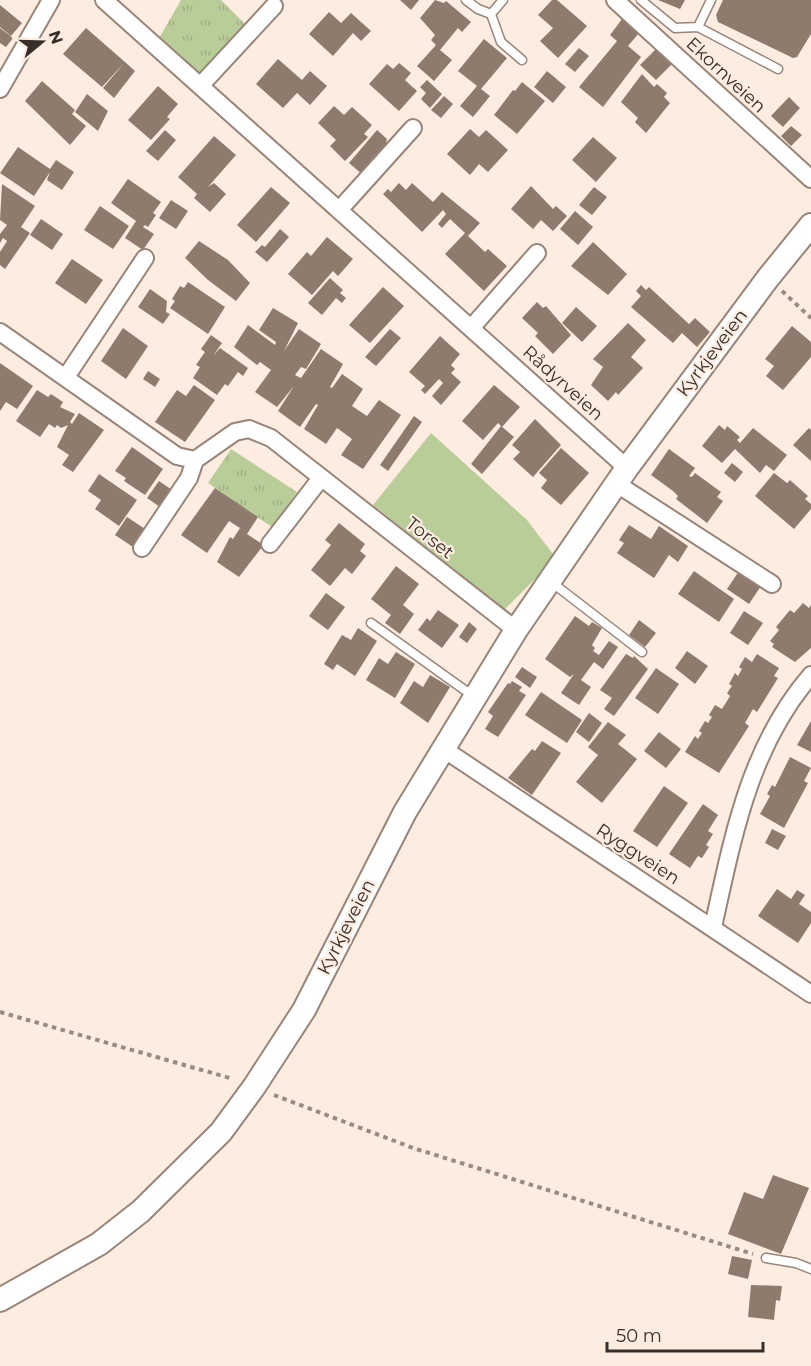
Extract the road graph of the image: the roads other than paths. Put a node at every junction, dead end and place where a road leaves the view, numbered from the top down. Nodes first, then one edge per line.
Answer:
1 (51, 0) edge
2 (104, 0) edge
3 (466, 0) edge
4 (503, 0) edge
5 (615, 0) edge
6 (641, 0) edge
7 (711, 0) edge
8 (274, 6) dead end
9 (491, 14) junction
10 (698, 27) junction
11 (522, 60) dead end
12 (778, 69) dead end
13 (200, 86) junction
14 (0, 89) edge
15 (413, 128) dead end
16 (811, 179) edge
17 (340, 209) junction
18 (811, 225) edge
19 (537, 253) dead end
20 (145, 258) dead end
21 (472, 327) junction
22 (0, 332) edge
23 (66, 377) junction
24 (195, 460) junction
25 (622, 476) junction
26 (321, 478) junction
27 (270, 544) dead end
28 (142, 548) dead end
29 (550, 581) junction
30 (772, 584) dead end
31 (371, 623) dead end
32 (516, 630) junction
33 (642, 652) dead end
34 (811, 675) edge
35 (474, 697) junction
36 (442, 748) junction
37 (713, 927) junction
38 (811, 993) edge
39 (766, 1258) road end
40 (811, 1269) edge
41 (0, 1300) edge

1 - 14 street
2 - 13 street, Rådyrveien
3 - 9 lane
4 - 9 lane
5 - 16 street, Ekornveien
6 - 10 lane
7 - 10 lane
8 - 13 street
9 - 11 lane
10 - 12 lane
13 - 17 street, Rådyrveien
15 - 17 street
17 - 21 street, Rådyrveien
18 - 25 street, Kyrkjeveien
19 - 21 street
20 - 23 street
21 - 25 street, Rådyrveien
22 - 23 street
23 - 24 street
24 - 26 street, Torset
24 - 28 street
25 - 29 street, Kyrkjeveien
25 - 30 street
26 - 27 street
26 - 32 street, Torset
29 - 32 street, Kyrkjeveien
29 - 33 lane
31 - 35 lane
32 - 35 street, Kyrkjeveien
34 - 37 street
35 - 36 street, Kyrkjeveien
36 - 37 street, Ryggveien
36 - 41 street, Kyrkjeveien
37 - 38 street, Ryggveien
39 - 40 lane

